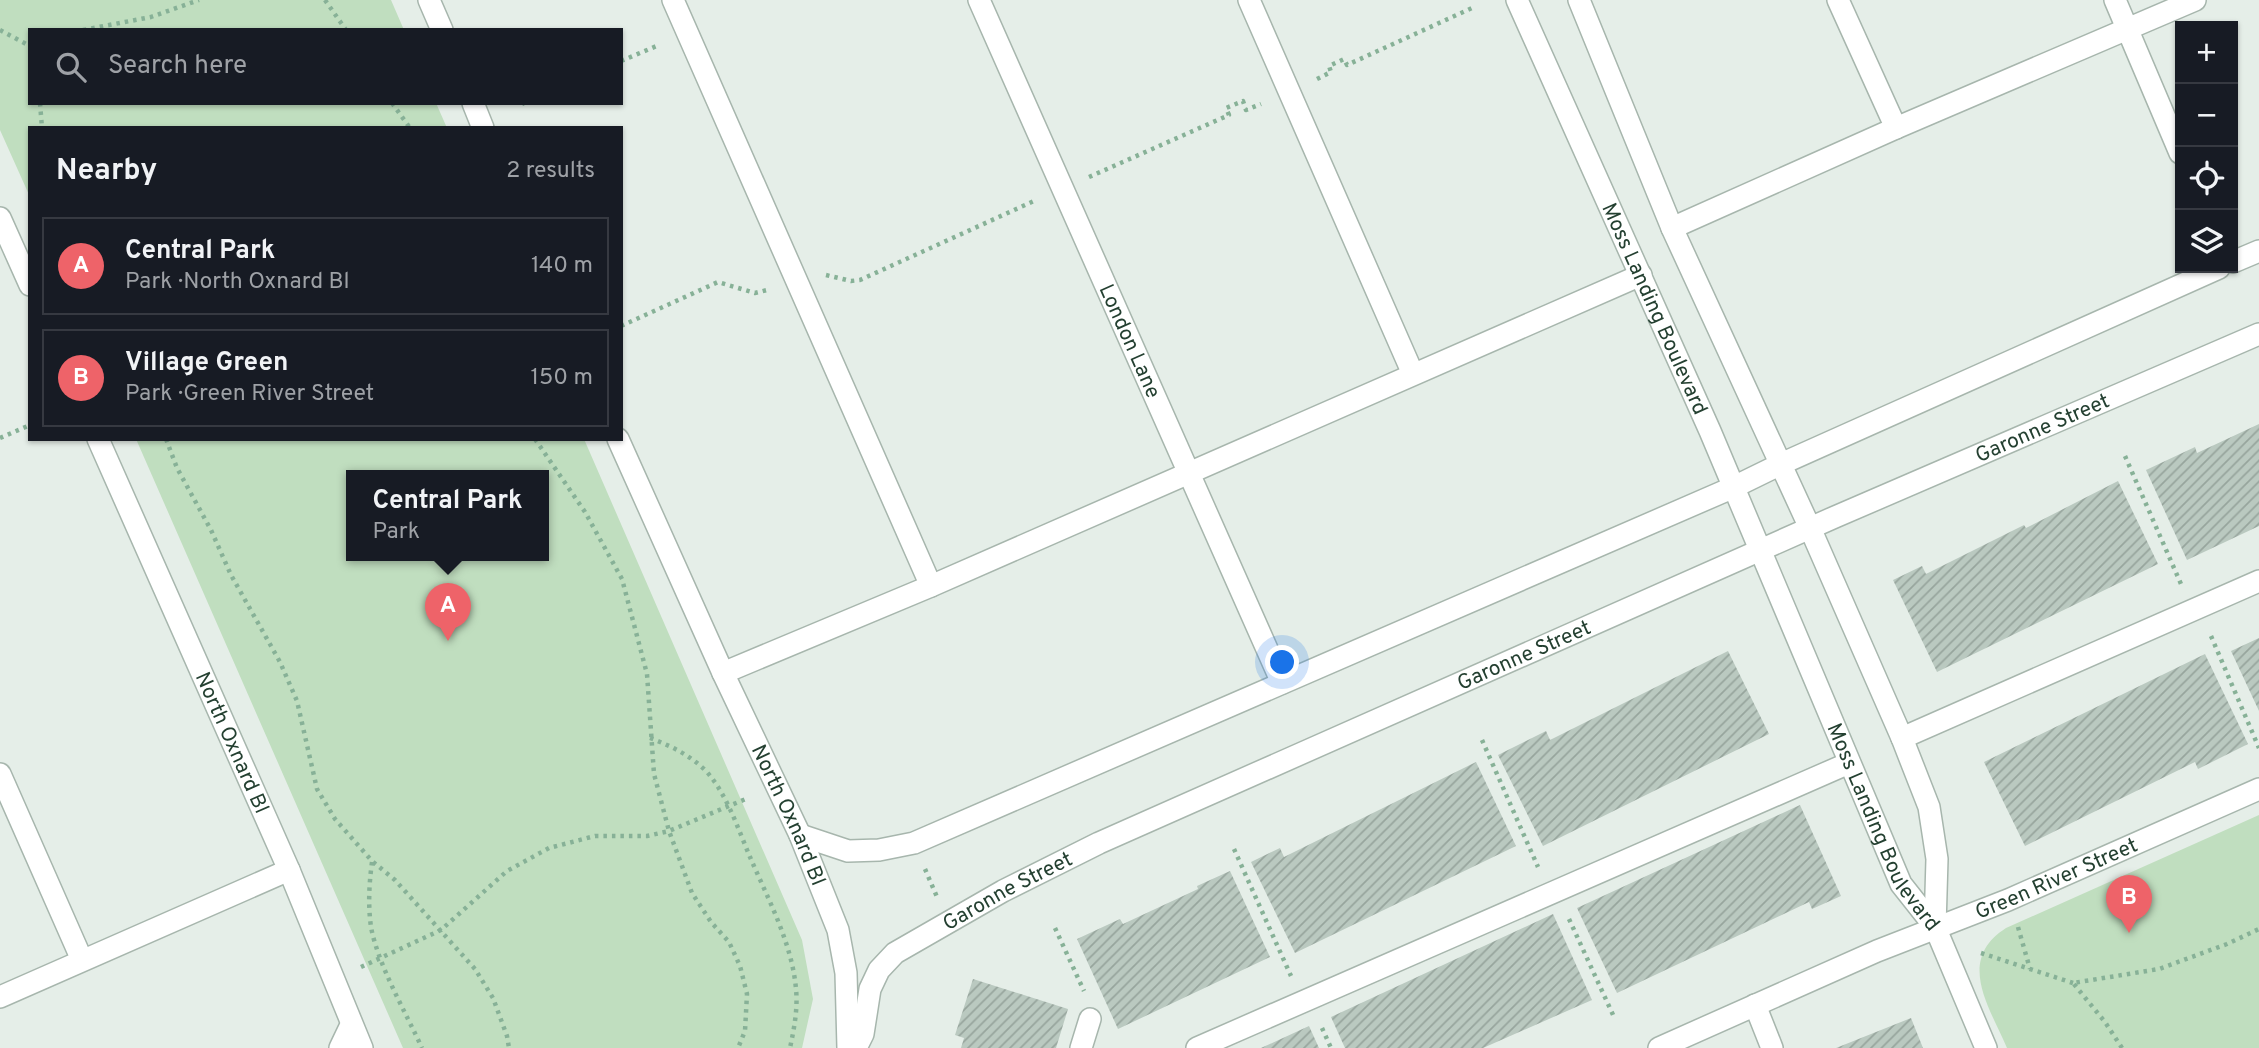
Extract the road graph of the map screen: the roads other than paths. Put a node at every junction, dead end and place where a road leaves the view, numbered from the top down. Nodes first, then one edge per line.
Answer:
1 (429, 0) edge
2 (673, 0) edge
3 (979, 0) edge
4 (1249, 0) edge
5 (1517, 0) edge
6 (1578, 0) edge
7 (1838, 0) edge
8 (2115, 0) edge
9 (2195, 0) edge
10 (441, 28) edge
11 (2128, 29) junction
12 (474, 105) edge
13 (482, 126) edge
14 (1896, 128) junction
15 (2177, 147) edge
16 (0, 218) edge
17 (1672, 228) junction
18 (2259, 251) edge
19 (2238, 260) edge
20 (2208, 273) edge
21 (1642, 275) junction
22 (28, 281) edge
23 (2259, 334) edge
24 (1413, 374) junction
25 (99, 441) edge
26 (619, 441) edge
27 (1781, 464) junction
28 (1189, 472) junction
29 (1734, 487) junction
30 (1810, 528) junction
31 (1761, 550) junction
32 (2259, 581) edge
33 (931, 586) junction
34 (723, 673) junction
35 (1282, 683) junction
36 (1902, 737) junction
37 (1849, 763) junction
38 (0, 774) edge
39 (2259, 789) edge
40 (800, 835) junction
41 (289, 870) junction
42 (1936, 927) junction
43 (82, 960) junction
44 (0, 997) edge
45 (1755, 1005) junction
46 (1090, 1019) road end
47 (351, 1025) junction
48 (340, 1048) edge
49 (362, 1048) edge
50 (848, 1048) edge
51 (856, 1048) edge
52 (1081, 1048) edge
53 (1197, 1048) edge
54 (1658, 1048) edge
55 (1772, 1048) edge
56 (1986, 1048) edge

1 - 10 street
2 - 33 street
3 - 28 street, London Lane
4 - 24 street
5 - 21 street, Moss Landing Boulevard
6 - 17 street, Moss Landing Boulevard
7 - 14 street
8 - 11 street
9 - 11 street
11 - 14 street
11 - 15 street
12 - 13 street
14 - 17 street
16 - 22 street
17 - 27 street, Moss Landing Boulevard
18 - 19 street
20 - 27 street
21 - 24 street
21 - 29 street, Moss Landing Boulevard
23 - 30 street, Garonne Street
24 - 28 street
25 - 41 street, North Oxnard Bl
26 - 34 street, North Oxnard Bl
27 - 29 street
27 - 30 street, Moss Landing Boulevard
28 - 33 street
28 - 35 street, London Lane
29 - 31 street, Moss Landing Boulevard
29 - 35 street
30 - 31 street, Garonne Street
30 - 36 street, Moss Landing Boulevard
31 - 37 street, Moss Landing Boulevard
31 - 51 street, Garonne Street
32 - 36 street
33 - 34 street
34 - 40 street, North Oxnard Bl
35 - 40 street
36 - 42 street, Moss Landing Boulevard
37 - 42 street, Moss Landing Boulevard
37 - 53 street
38 - 43 street
39 - 42 street, Green River Street
40 - 50 street, North Oxnard Bl
41 - 43 street
41 - 47 street, North Oxnard Bl
42 - 45 street, Green River Street
42 - 56 street
43 - 44 street
45 - 54 street, Green River Street
45 - 55 street
46 - 52 street
47 - 48 street
47 - 49 street, North Oxnard Bl

